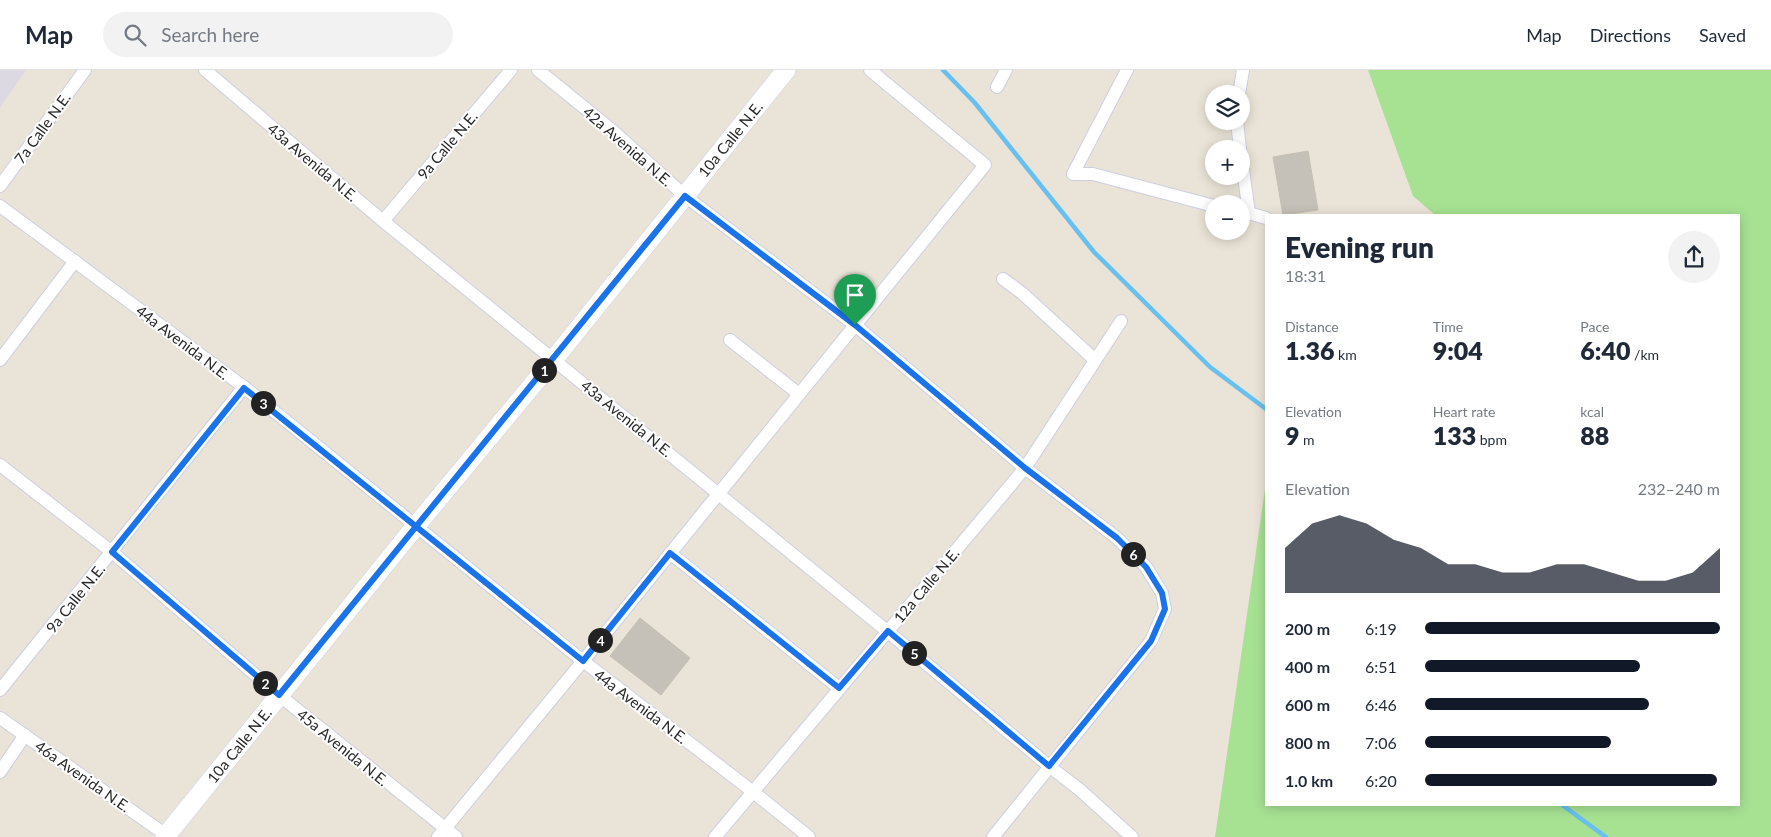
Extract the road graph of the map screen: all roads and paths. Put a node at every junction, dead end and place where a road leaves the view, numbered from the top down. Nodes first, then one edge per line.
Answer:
1 (85, 70) edge
2 (205, 70) edge
3 (511, 70) edge
4 (538, 70) edge
5 (786, 70) edge
6 (870, 70) edge
7 (1006, 70) edge
8 (1127, 70) edge
9 (1243, 70) edge
10 (1240, 85) edge
11 (997, 87) dead end
12 (0, 186) edge
13 (685, 196) junction
14 (1205, 204) edge
15 (0, 206) edge
16 (1250, 213) edge
17 (1265, 218) edge
18 (384, 221) junction
19 (75, 261) junction
20 (1004, 279) dead end
21 (1121, 321) dead end
22 (855, 325) junction
23 (730, 340) dead end
24 (554, 359) junction
25 (0, 360) edge
26 (1095, 360) junction
27 (244, 388) junction
28 (799, 394) junction
29 (0, 464) edge
30 (1025, 468) junction
31 (719, 493) junction
32 (415, 527) junction
33 (112, 552) junction
34 (670, 553) junction
35 (888, 631) junction
36 (583, 661) junction
37 (839, 688) junction
38 (0, 690) edge
39 (279, 695) junction
40 (0, 718) edge
41 (25, 735) junction
42 (1049, 766) junction
43 (0, 772) edge
44 (752, 791) junction
45 (441, 833) edge
46 (166, 836) edge
47 (456, 837) edge
48 (715, 837) edge
49 (809, 837) edge
50 (993, 837) edge
51 (1132, 837) edge

1 - 12 street, 7a Calle N.E.
2 - 18 street, 43a Avenida N.E.
3 - 18 street, 9a Calle N.E.
4 - 13 street, 42a Avenida N.E.
5 - 13 street, 10a Calle N.E.
6 - 22 street
7 - 11 street
8 - 14 street
9 - 10 street
13 - 22 street, 42a Avenida N.E.
13 - 24 street, 10a Calle N.E.
15 - 19 street, 44a Avenida N.E.
16 - 17 street
18 - 24 street, 43a Avenida N.E.
19 - 25 street
19 - 27 street, 44a Avenida N.E.
20 - 26 street
21 - 26 street, 12a Calle N.E.
22 - 28 street
22 - 30 street, 42a Avenida N.E.
23 - 28 street
24 - 31 street, 43a Avenida N.E.
24 - 32 street, 10a Calle N.E.
26 - 30 street, 12a Calle N.E.
27 - 32 street, 44a Avenida N.E.
27 - 33 street, 9a Calle N.E.
28 - 31 street
29 - 33 street, 45a Avenida N.E.
30 - 35 street, 12a Calle N.E.
30 - 42 street, 42a Avenida N.E.
31 - 34 street
31 - 35 street, 43a Avenida N.E.
32 - 36 street, 44a Avenida N.E.
32 - 39 street, 10a Calle N.E.
33 - 38 street, 9a Calle N.E.
33 - 39 street, 45a Avenida N.E.
34 - 36 street
34 - 37 street
35 - 37 street, 12a Calle N.E.
35 - 42 street, 43a Avenida N.E.
36 - 44 street, 44a Avenida N.E.
36 - 45 street
37 - 44 street, 12a Calle N.E.
39 - 45 street, 45a Avenida N.E.
39 - 46 street, 10a Calle N.E.
40 - 41 street, 46a Avenida N.E.
41 - 43 street
41 - 46 street, 46a Avenida N.E.
42 - 50 street, 42a Avenida N.E.
42 - 51 street, 43a Avenida N.E.
44 - 48 street, 12a Calle N.E.
44 - 49 street, 44a Avenida N.E.
45 - 47 street, 45a Avenida N.E.

